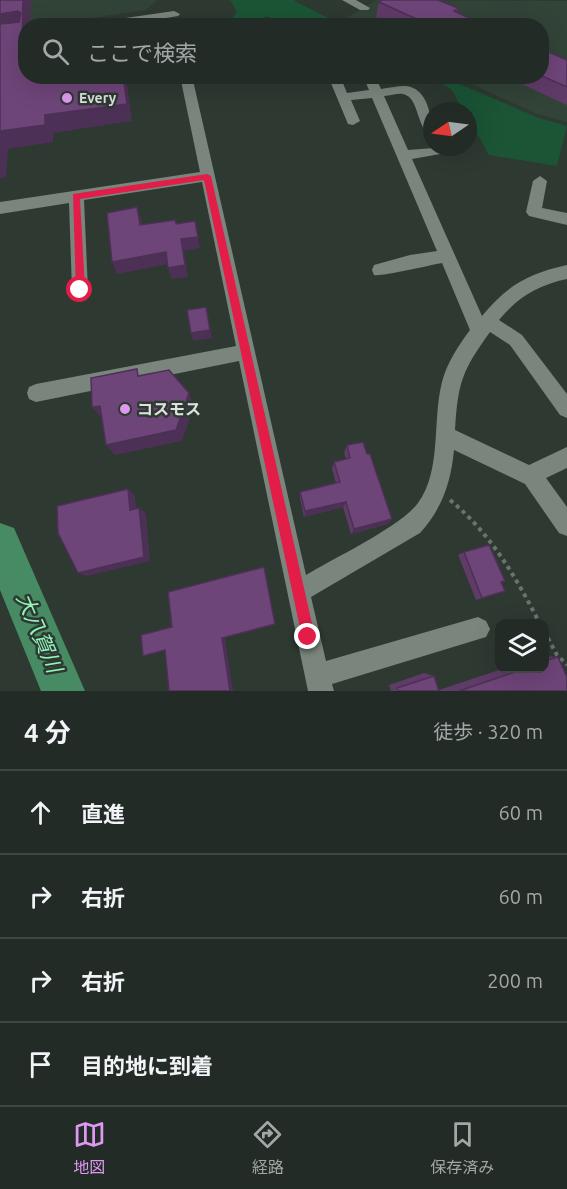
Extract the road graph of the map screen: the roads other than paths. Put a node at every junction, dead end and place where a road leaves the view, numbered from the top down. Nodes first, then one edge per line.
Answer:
1 (347, 0) edge
2 (364, 8) dead end
3 (173, 14) edge
4 (146, 18) edge
5 (188, 84) edge
6 (337, 84) edge
7 (373, 84) edge
8 (377, 94) junction
9 (343, 97) junction
10 (423, 111) edge
11 (353, 121) dead end
12 (423, 152) edge
13 (403, 155) junction
14 (207, 176) junction
15 (540, 181) dead end
16 (76, 196) junction
17 (0, 208) edge
18 (567, 219) edge
19 (447, 256) junction
20 (380, 270) dead end
21 (567, 272) edge
22 (80, 290) dead end
23 (484, 327) junction
24 (245, 352) junction
25 (36, 393) dead end
26 (567, 409) edge
27 (444, 435) junction
28 (567, 457) edge
29 (532, 477) junction
30 (567, 525) edge
31 (298, 592) junction
32 (478, 629) dead end
33 (320, 684) edge

1 - 2 street
3 - 4 street
5 - 14 street
6 - 9 street
7 - 8 street
8 - 9 street
8 - 10 street
8 - 13 street
9 - 11 street
12 - 13 street
13 - 19 street
14 - 16 street
14 - 24 street
15 - 18 street
16 - 17 street
16 - 22 street
19 - 20 street
19 - 23 street
21 - 23 street
23 - 26 street
23 - 27 street
24 - 25 street
24 - 31 street
27 - 29 street
27 - 31 street
28 - 29 street
29 - 30 street
31 - 33 street
32 - 33 street

